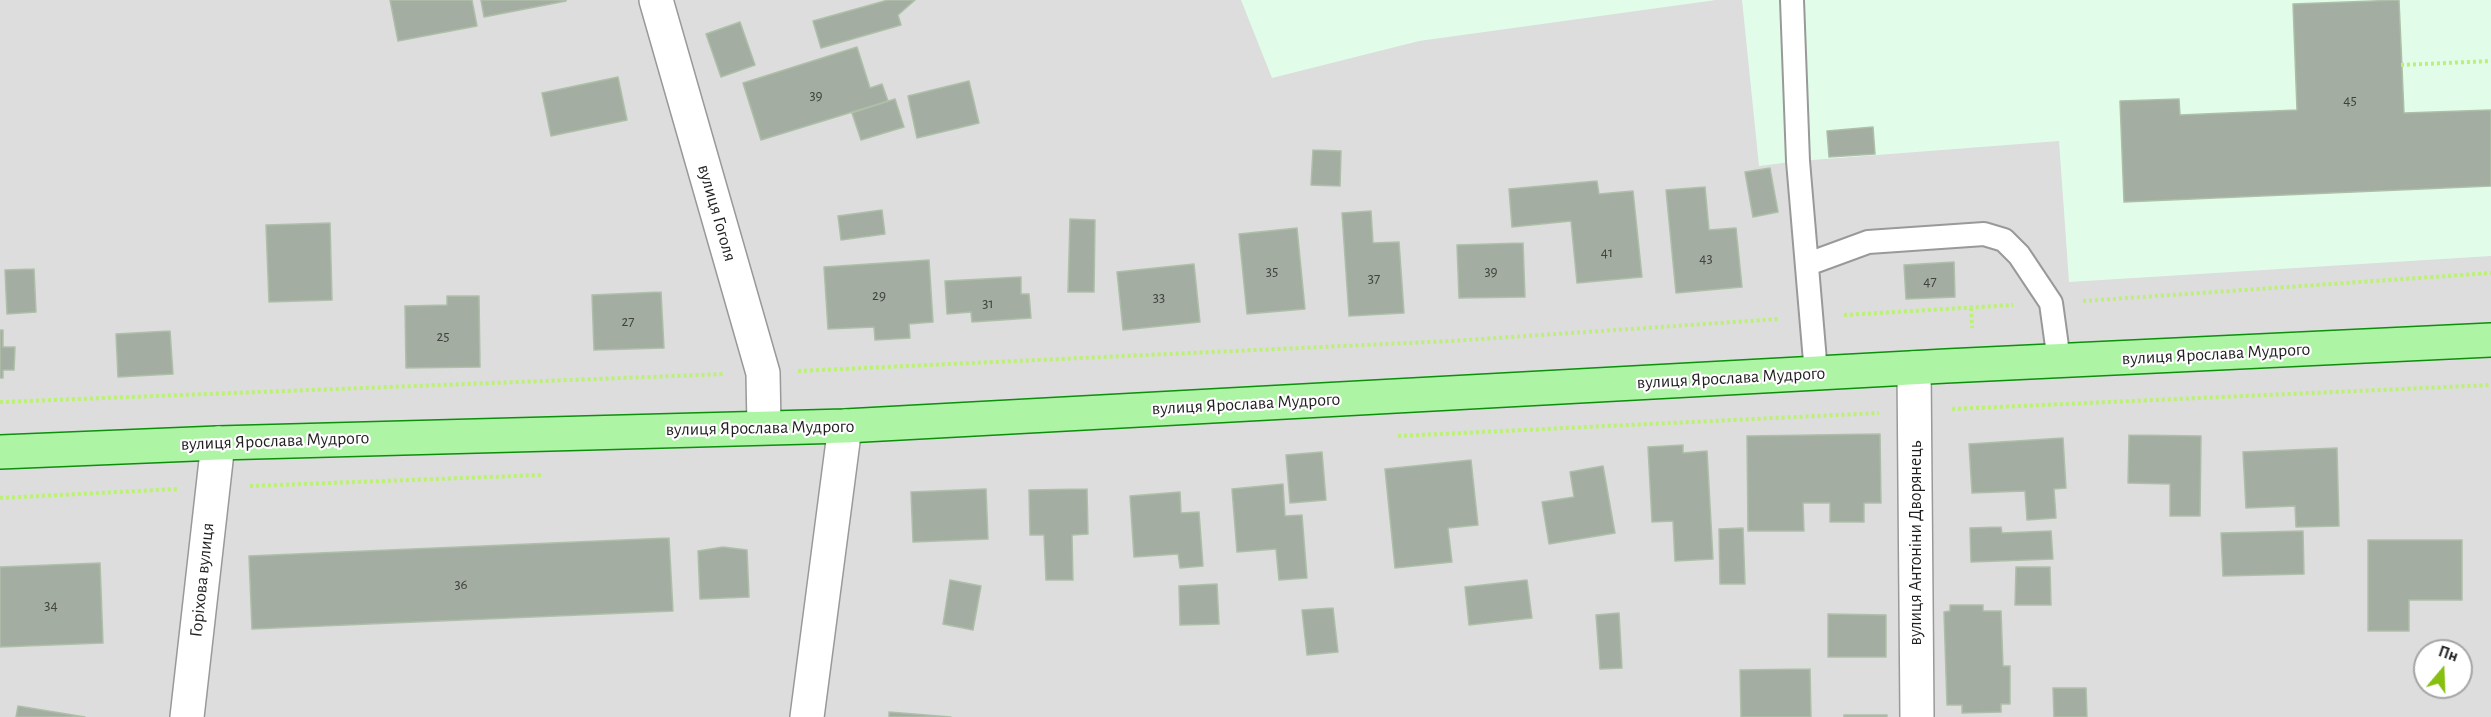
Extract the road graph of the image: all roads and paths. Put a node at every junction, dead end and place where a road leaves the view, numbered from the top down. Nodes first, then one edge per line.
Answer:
1 (656, 0) edge
2 (1792, 0) edge
3 (2491, 61) edge
4 (2402, 65) dead end
5 (1808, 264) junction
6 (2491, 273) edge
7 (2051, 303) junction
8 (1971, 308) junction
9 (1811, 316) junction
10 (1972, 331) dead end
11 (2491, 340) edge
12 (2059, 361) junction
13 (1914, 368) junction
14 (763, 373) junction
15 (1816, 373) junction
16 (0, 402) edge
17 (845, 426) junction
18 (764, 427) junction
19 (218, 442) junction
20 (0, 452) edge
21 (187, 717) edge
22 (807, 717) edge
23 (1917, 717) edge

1 - 14 street, вулиця Гоголя
2 - 5 lane
3 - 4 path
5 - 7 lane
5 - 9 lane
6 - 7 path
7 - 8 path
7 - 12 lane
8 - 9 path
8 - 10 path
9 - 14 path
9 - 15 lane
11 - 12 main road, вулиця Ярослава Мудрого
12 - 13 main road, вулиця Ярослава Мудрого
13 - 15 main road, вулиця Ярослава Мудрого
13 - 23 street, вулиця Антоніни Дворянець
14 - 16 path
14 - 18 street, вулиця Гоголя
15 - 17 main road, вулиця Ярослава Мудрого
17 - 18 main road, вулиця Ярослава Мудрого
17 - 22 street
18 - 19 main road, вулиця Ярослава Мудрого
19 - 20 main road, вулиця Ярослава Мудрого
19 - 21 street, Горіхова вулиця

